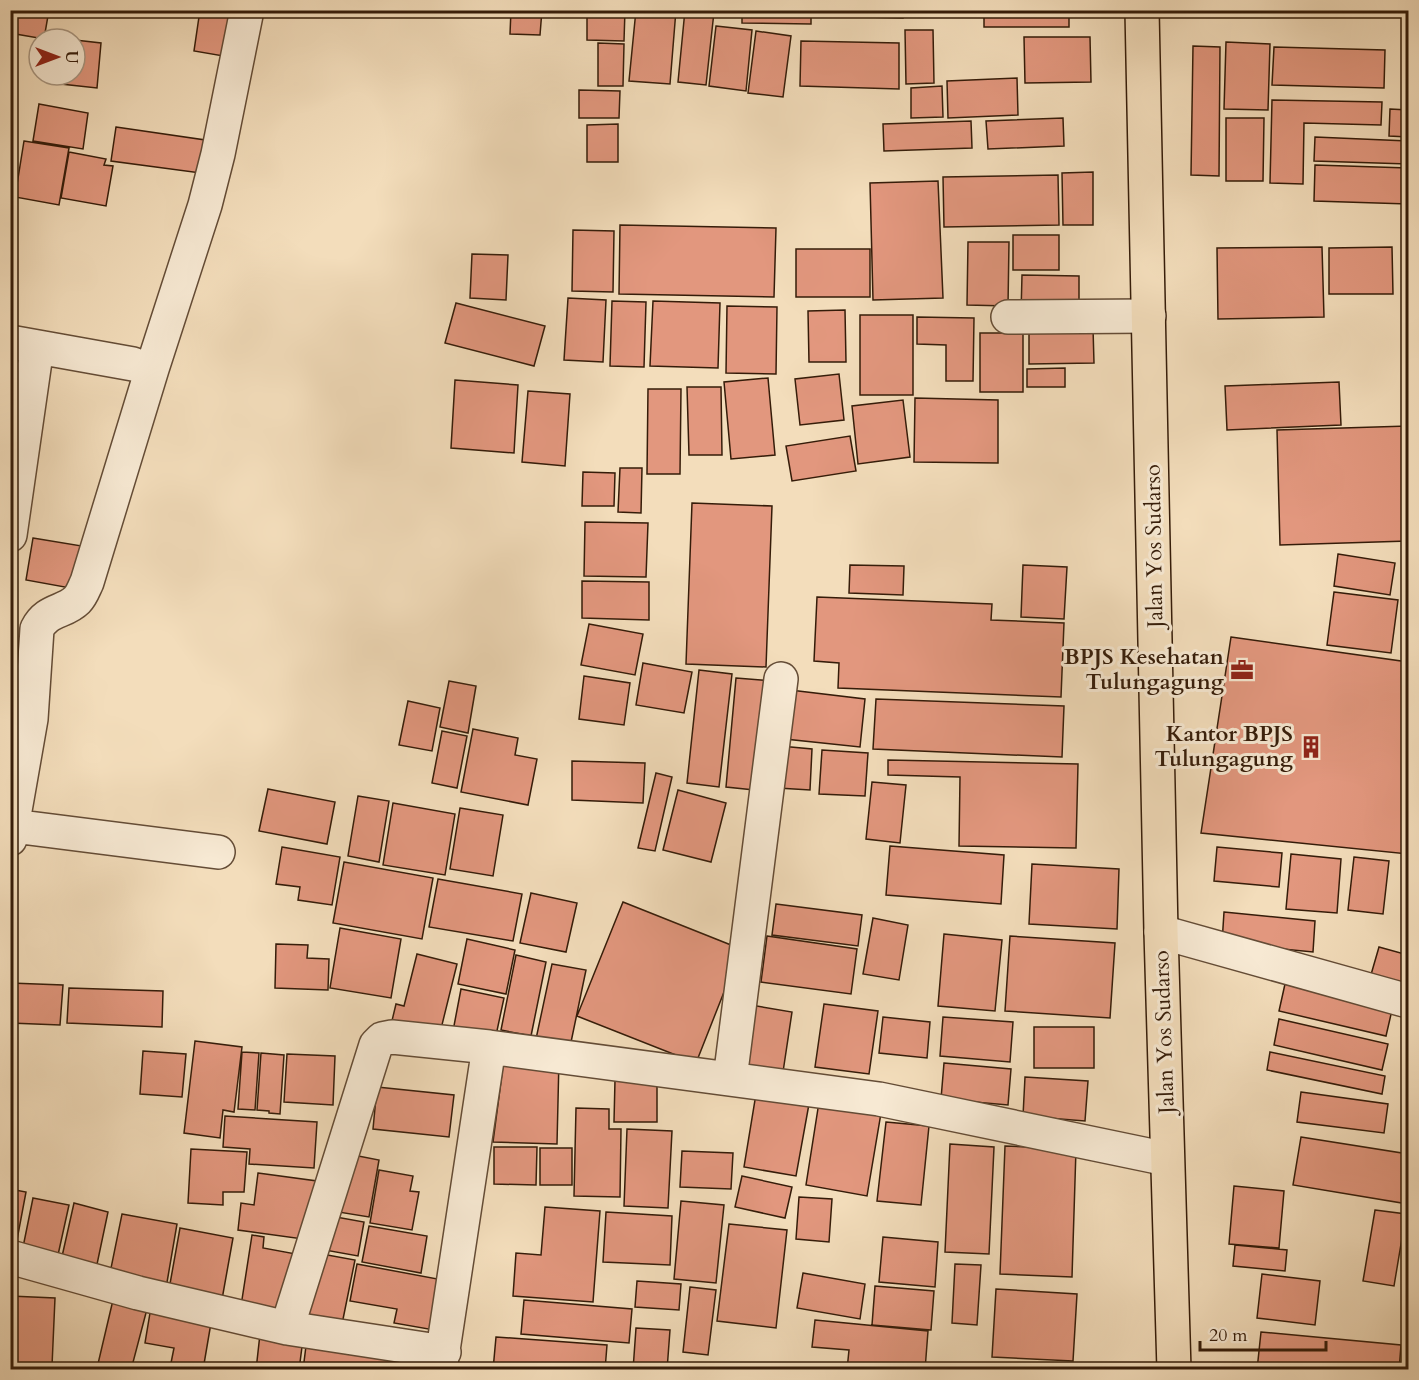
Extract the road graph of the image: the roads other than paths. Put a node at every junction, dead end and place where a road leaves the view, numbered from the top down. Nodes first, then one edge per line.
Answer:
1 (247, 10) edge
2 (1142, 10) edge
3 (1149, 316) junction
4 (1008, 317) dead end
5 (24, 345) edge
6 (134, 364) dead end
7 (10, 535) edge
8 (781, 679) dead end
9 (12, 833) edge
10 (218, 852) dead end
11 (1161, 932) junction
12 (1408, 1001) edge
13 (489, 1047) junction
14 (730, 1079) junction
15 (1167, 1159) junction
16 (10, 1257) edge
17 (286, 1328) junction
18 (442, 1361) edge
19 (1174, 1370) edge

1 - 9 street
2 - 3 highway, Jalan Yos Sudarso
3 - 4 street
3 - 11 highway, Jalan Yos Sudarso
5 - 6 street
5 - 7 street
8 - 14 street
9 - 10 street
11 - 12 street
11 - 15 highway, Jalan Yos Sudarso
13 - 14 street
13 - 17 street
13 - 18 street
14 - 15 street
15 - 19 highway, Jalan Yos Sudarso
16 - 17 street
17 - 18 street

